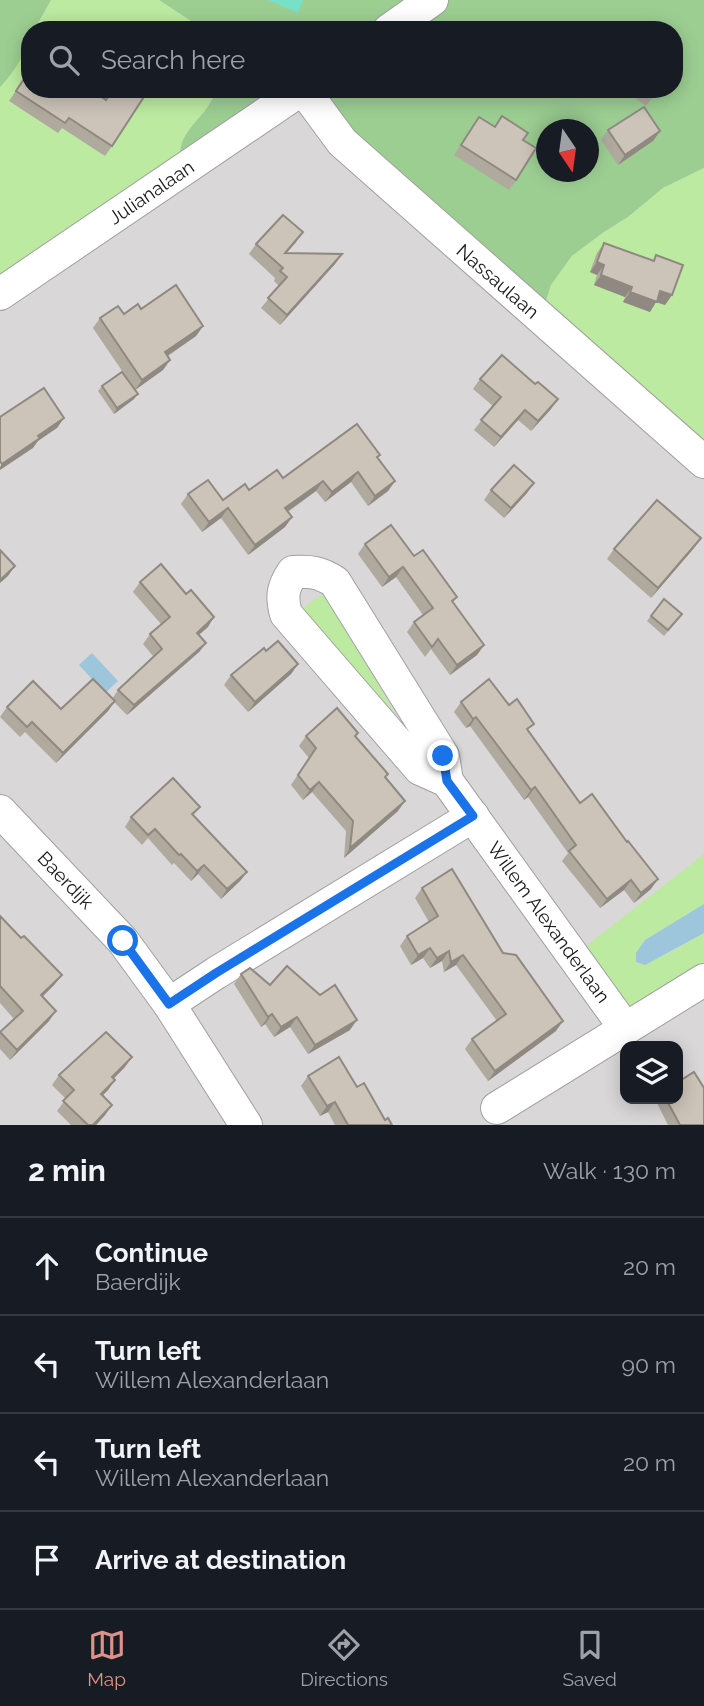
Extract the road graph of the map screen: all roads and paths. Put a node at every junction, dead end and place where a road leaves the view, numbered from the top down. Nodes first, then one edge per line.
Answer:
1 (432, 0) edge
2 (401, 21) edge
3 (289, 98) edge
4 (309, 98) edge
5 (0, 294) edge
6 (704, 463) edge
7 (447, 781) junction
8 (0, 811) edge
9 (473, 816) junction
10 (704, 980) edge
11 (169, 1004) junction
12 (625, 1028) junction
13 (497, 1108) dead end
14 (246, 1125) edge

1 - 2 street
3 - 5 street, Julianalaan
4 - 6 street, Nassaulaan
7 - 7 street, Willem Alexanderlaan
7 - 9 street, Willem Alexanderlaan
8 - 11 street, Baerdijk
9 - 11 street
9 - 12 street, Willem Alexanderlaan
10 - 12 street
11 - 14 street, Baerdijk
12 - 13 street

